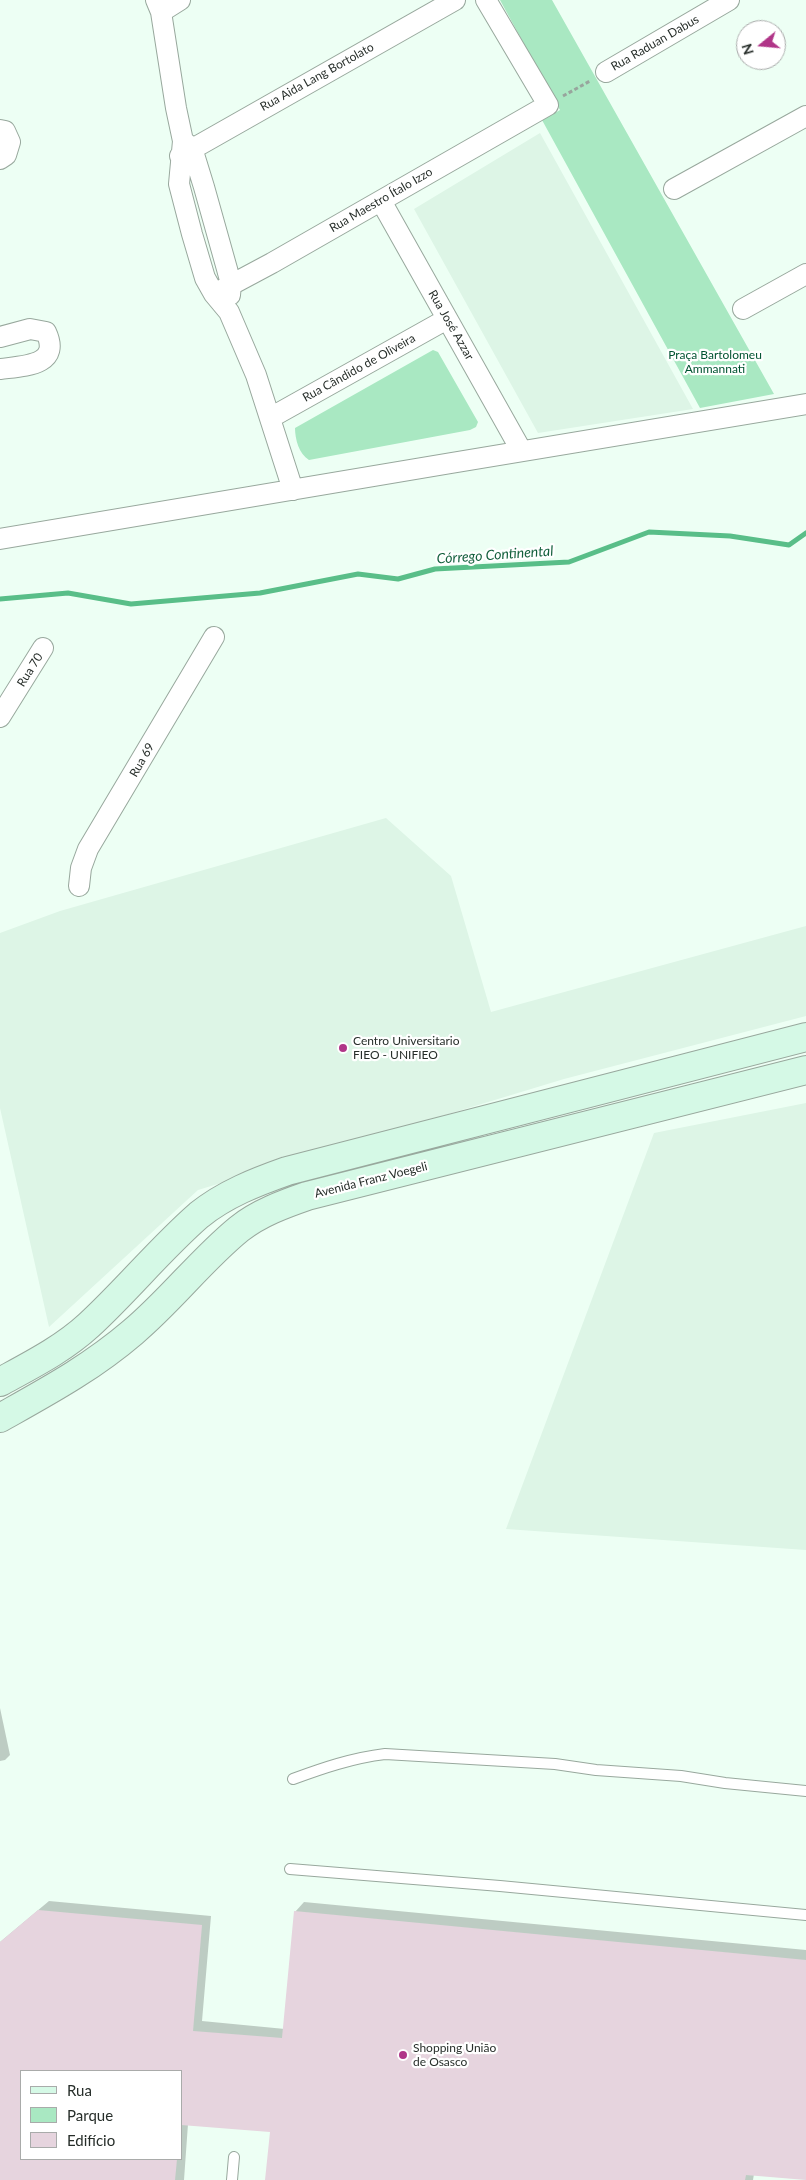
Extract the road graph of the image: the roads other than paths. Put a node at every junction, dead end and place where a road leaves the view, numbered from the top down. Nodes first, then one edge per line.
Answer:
1 (180, 0) edge
2 (455, 0) edge
3 (486, 0) edge
4 (729, 0) edge
5 (161, 4) edge
6 (606, 72) road end
7 (806, 116) edge
8 (0, 130) edge
9 (185, 148) junction
10 (0, 159) edge
11 (674, 189) dead end
12 (381, 201) junction
13 (806, 274) edge
14 (222, 289) junction
15 (743, 309) dead end
16 (447, 319) junction
17 (0, 337) edge
18 (0, 369) edge
19 (806, 404) edge
20 (270, 418) junction
21 (521, 450) junction
22 (293, 490) junction
23 (0, 539) edge
24 (214, 637) dead end
25 (43, 648) dead end
26 (0, 716) edge
27 (79, 886) dead end
28 (806, 1037) edge
29 (806, 1070) edge
30 (222, 1199) junction
31 (190, 1224) junction
32 (231, 1237) junction
33 (0, 1382) edge
34 (0, 1418) edge
35 (293, 1779) dead end
36 (806, 1791) edge
37 (290, 1869) dead end
38 (806, 1915) edge
39 (234, 2157) dead end
40 (232, 2180) edge

1 - 5 street
2 - 9 street, Rua Aida Lang Bortolato
3 - 12 street, Rua Maestro Ítalo Izzo
4 - 6 street, Rua Raduan Dabus
5 - 9 street
7 - 11 street
8 - 10 street
9 - 14 street
12 - 14 street, Rua Maestro Ítalo Izzo
12 - 16 street, Rua José Azzar
13 - 15 street
14 - 20 street
16 - 20 street, Rua Cândido de Oliveira
16 - 21 street, Rua José Azzar
17 - 18 street
19 - 21 street
20 - 22 street
21 - 22 street
22 - 23 street
24 - 27 street, Rua 69
25 - 26 street, Rua 70
28 - 30 main road
29 - 32 main road, Avenida Franz Voegeli
30 - 31 main road
30 - 32 main road
31 - 32 main road
31 - 33 main road
32 - 34 main road, Avenida Franz Voegeli
35 - 36 lane
37 - 38 lane
39 - 40 lane

